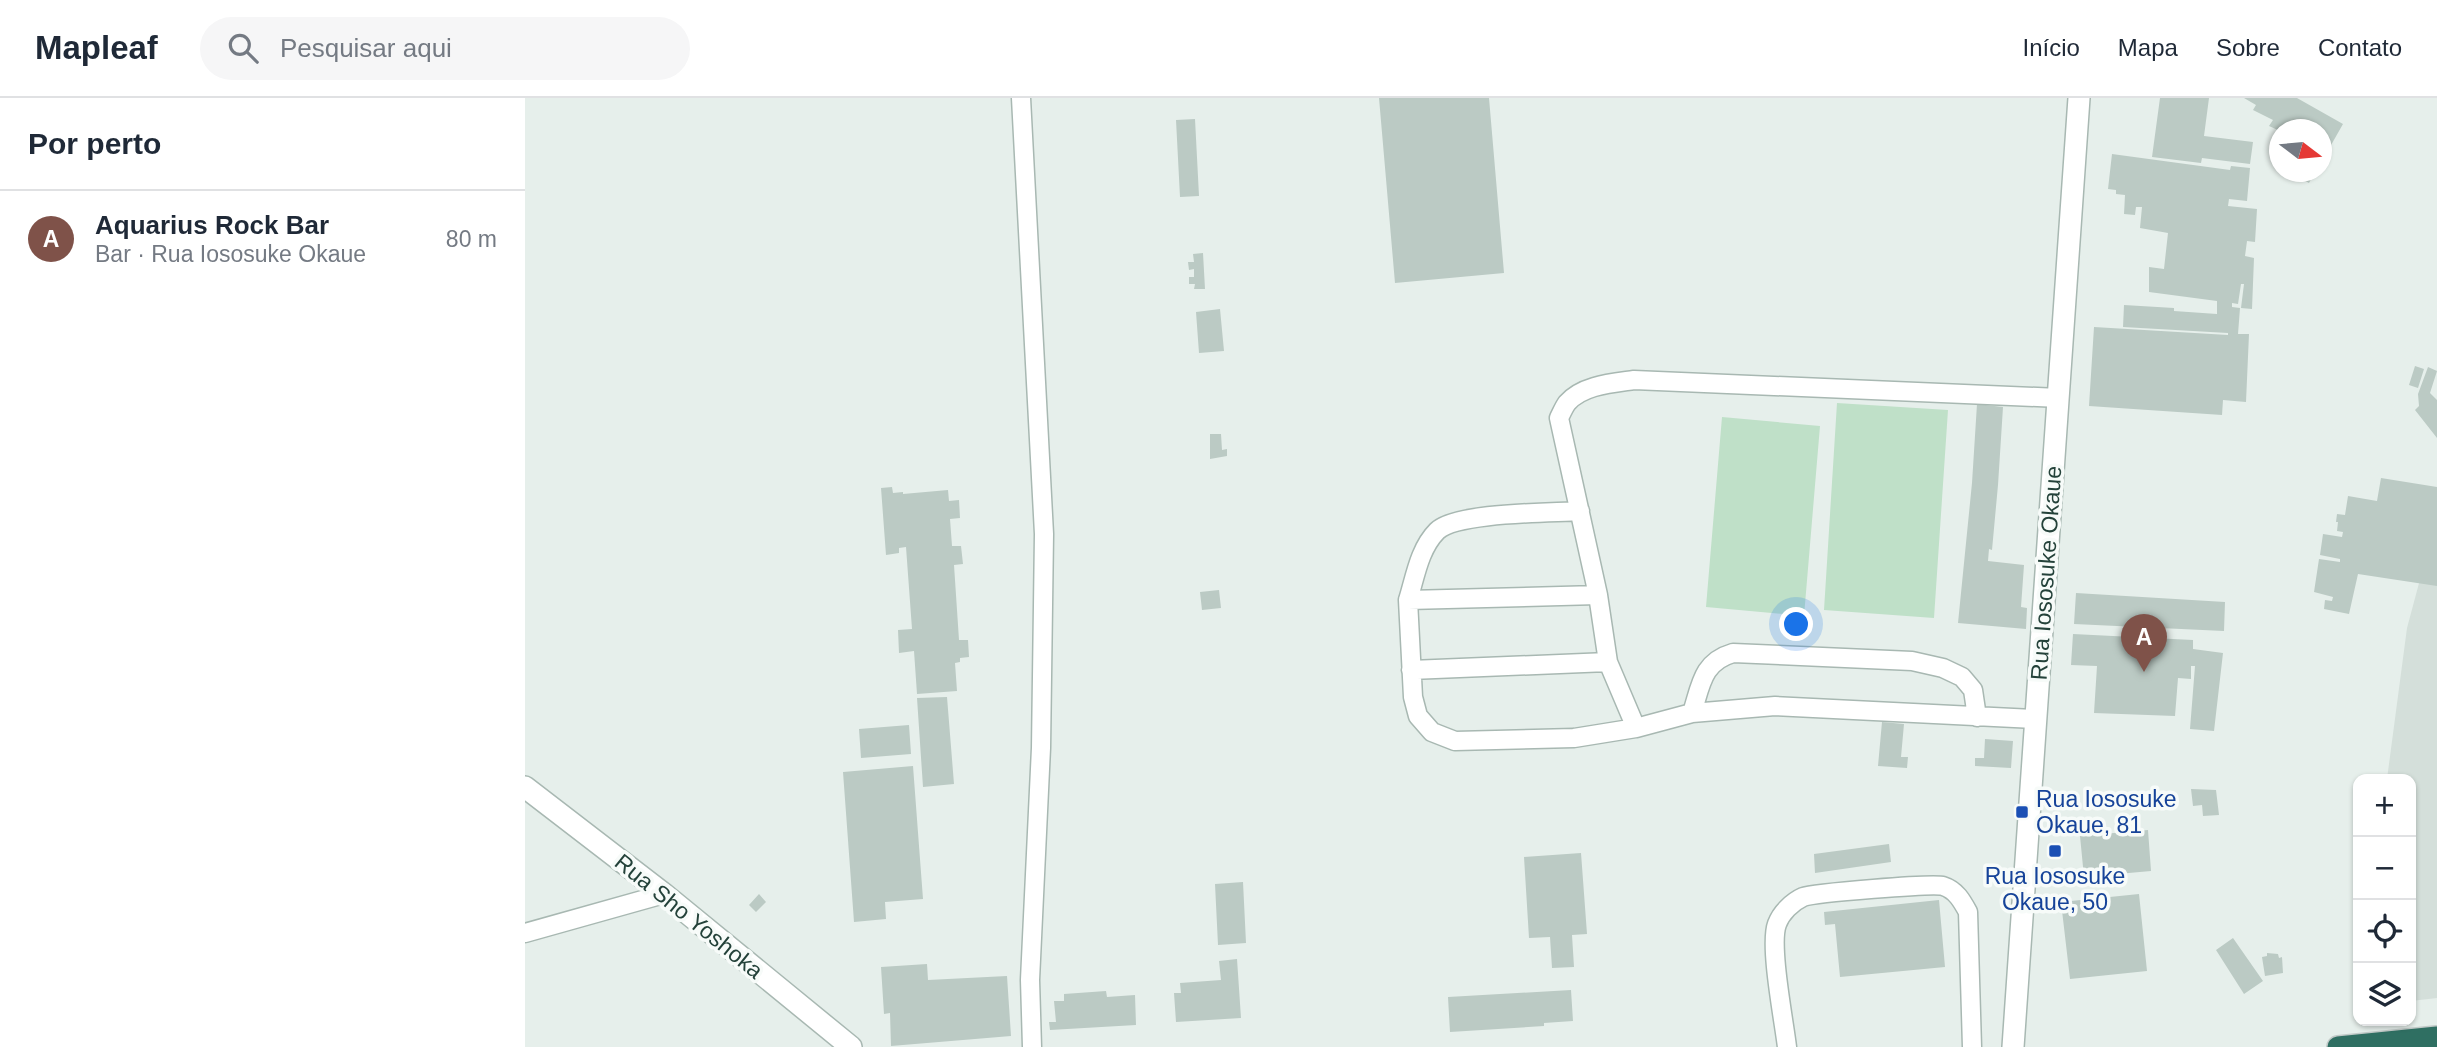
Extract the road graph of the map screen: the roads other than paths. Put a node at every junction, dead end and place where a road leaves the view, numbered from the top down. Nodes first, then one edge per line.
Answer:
1 (1021, 98) edge
2 (2079, 98) edge
3 (2059, 398) junction
4 (1580, 511) junction
5 (1598, 595) junction
6 (1408, 600) junction
7 (1608, 662) junction
8 (1411, 670) junction
9 (1692, 713) junction
10 (1977, 717) junction
11 (2036, 719) junction
12 (1636, 728) junction
13 (525, 787) edge
14 (664, 894) junction
15 (525, 933) edge
16 (2437, 1037) edge
17 (851, 1047) edge
18 (1032, 1047) edge
19 (1787, 1047) edge
20 (1972, 1047) edge
21 (2013, 1047) edge
22 (2339, 1047) edge

1 - 18 lane
2 - 3 street, Rua Iososuke Okaue
3 - 4 lane
3 - 11 street, Rua Iososuke Okaue
4 - 5 lane
4 - 6 lane
5 - 6 lane
5 - 7 lane
6 - 8 lane
7 - 8 lane
7 - 12 lane
8 - 12 lane
9 - 10 lane
9 - 10 lane
9 - 12 lane
10 - 11 lane
11 - 21 street, Rua Iososuke Okaue
13 - 14 street, Rua Sho Yoshoka
14 - 15 lane
14 - 17 street, Rua Sho Yoshoka
16 - 22 highway
19 - 20 lane

